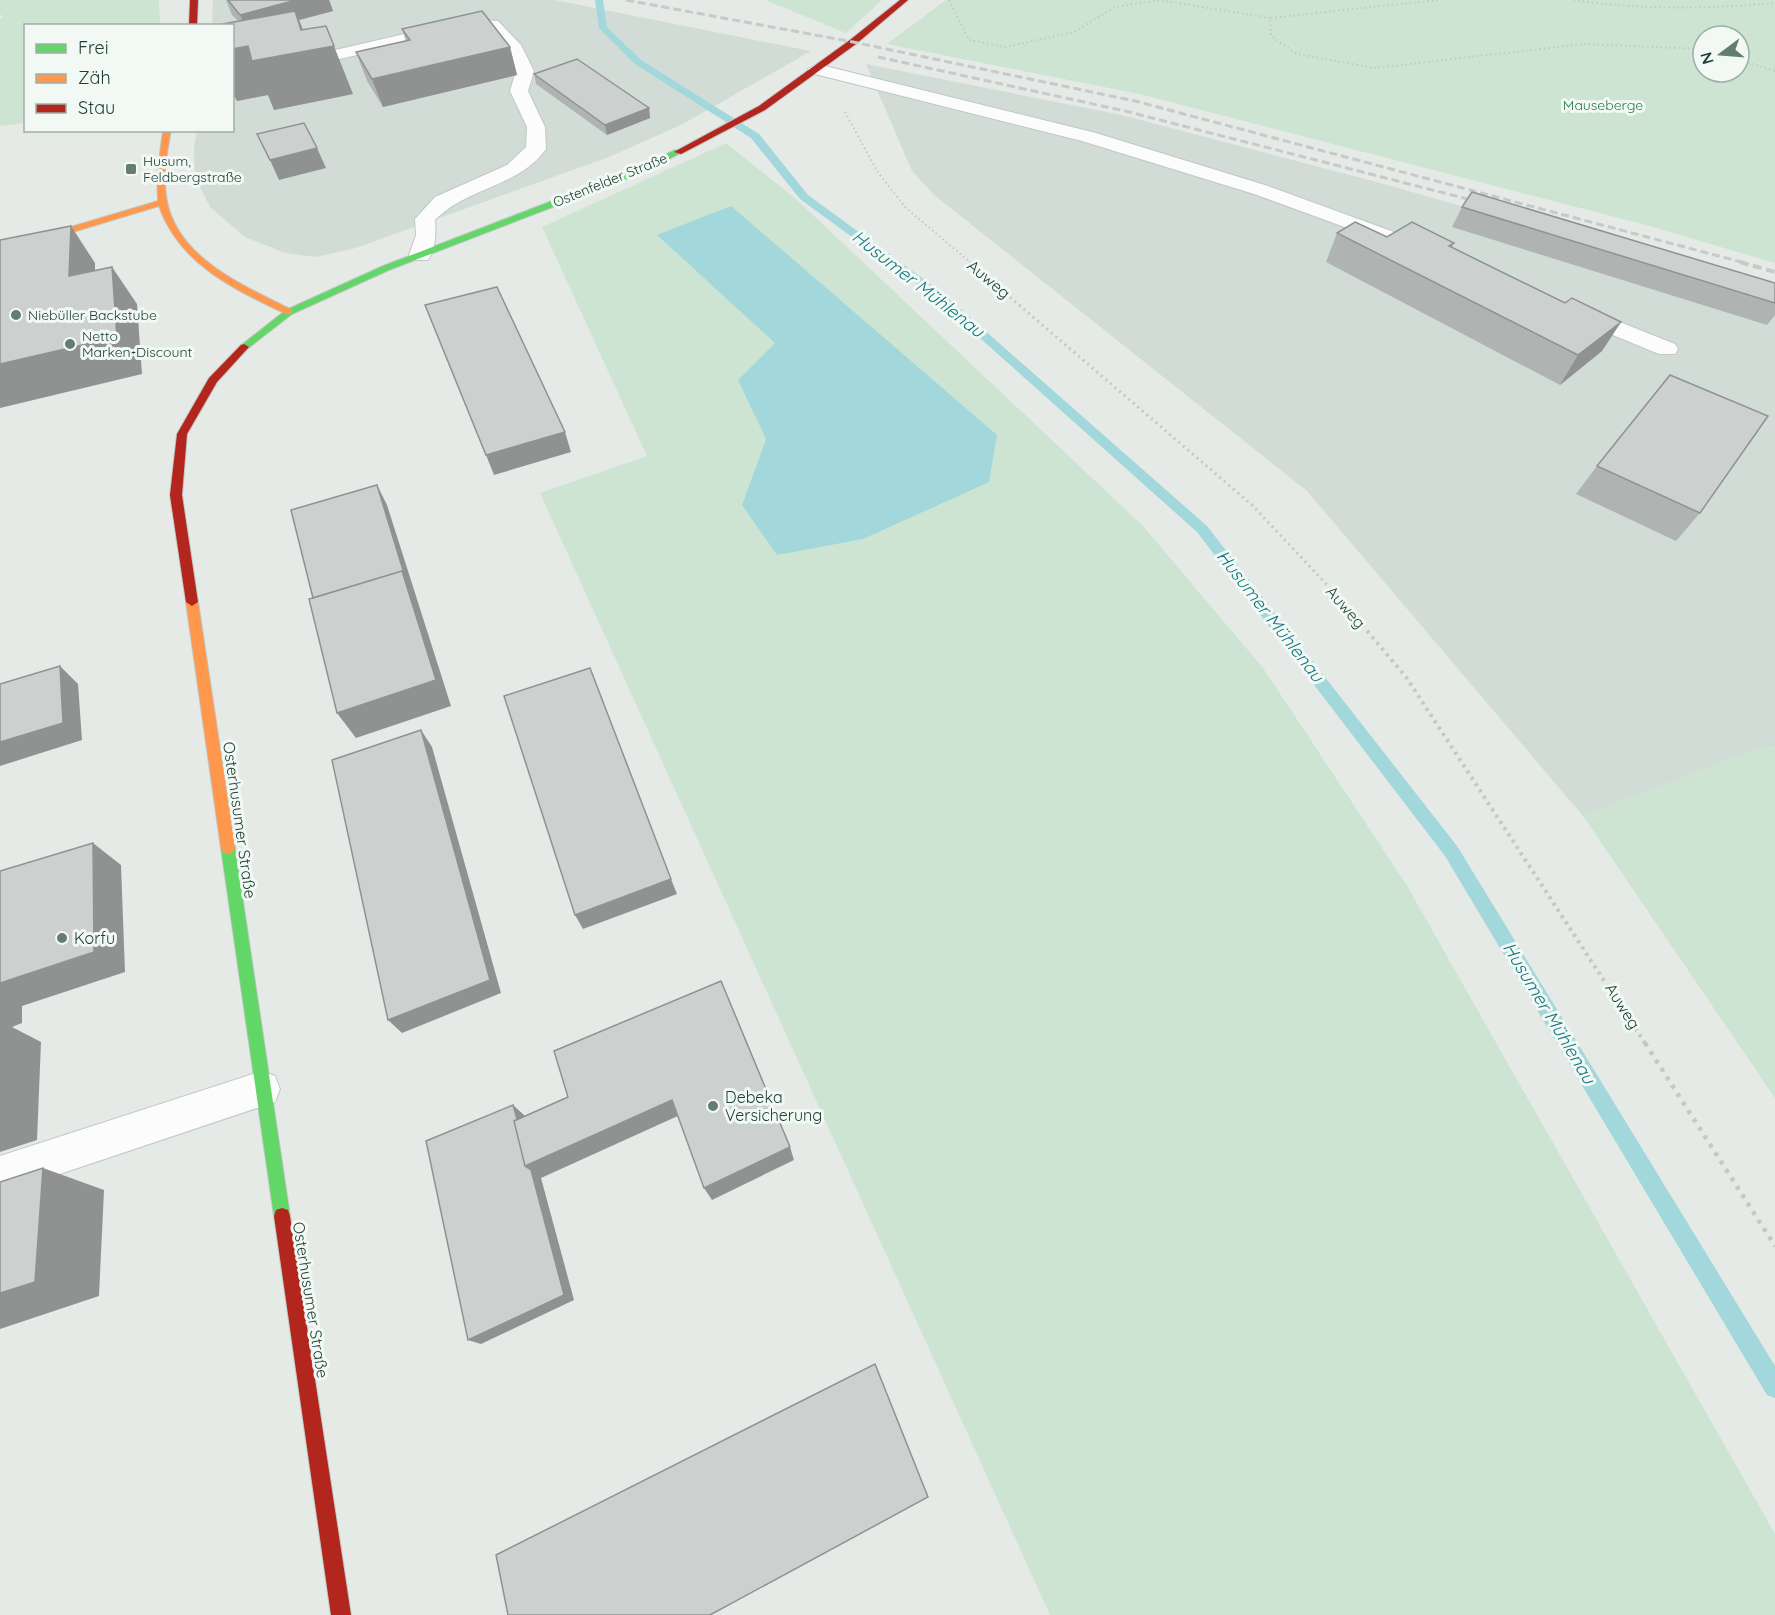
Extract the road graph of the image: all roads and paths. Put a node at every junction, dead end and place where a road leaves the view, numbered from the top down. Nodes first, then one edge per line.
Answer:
1 (194, 0) edge
2 (904, 0) edge
3 (949, 0) edge
4 (1438, 0) edge
5 (1574, 0) edge
6 (1775, 3) edge
7 (1270, 18) junction
8 (193, 24) edge
9 (1691, 48) edge
10 (234, 52) edge
11 (1751, 64) edge
12 (817, 69) junction
13 (1775, 71) edge
14 (796, 84) junction
15 (167, 132) edge
16 (164, 202) junction
17 (0, 250) edge
18 (420, 255) junction
19 (1442, 256) edge
20 (1560, 305) edge
21 (289, 312) junction
22 (1667, 349) dead end
23 (262, 1089) junction
24 (0, 1174) edge
25 (1775, 1246) edge
26 (342, 1615) edge

1 - 8 main road
2 - 12 main road, Ostenfelder Straße
3 - 7 path
4 - 7 path
5 - 6 path
7 - 9 path
10 - 18 lane
11 - 13 path
12 - 14 main road, Ostenfelder Straße
12 - 19 lane
14 - 18 main road, Ostenfelder Straße
14 - 25 path, Auweg
15 - 16 main road
16 - 17 main road
16 - 21 main road
18 - 21 main road, Ostenfelder Straße
20 - 22 lane
21 - 23 main road, Osterhusumer Straße
23 - 24 lane
23 - 26 main road, Osterhusumer Straße

